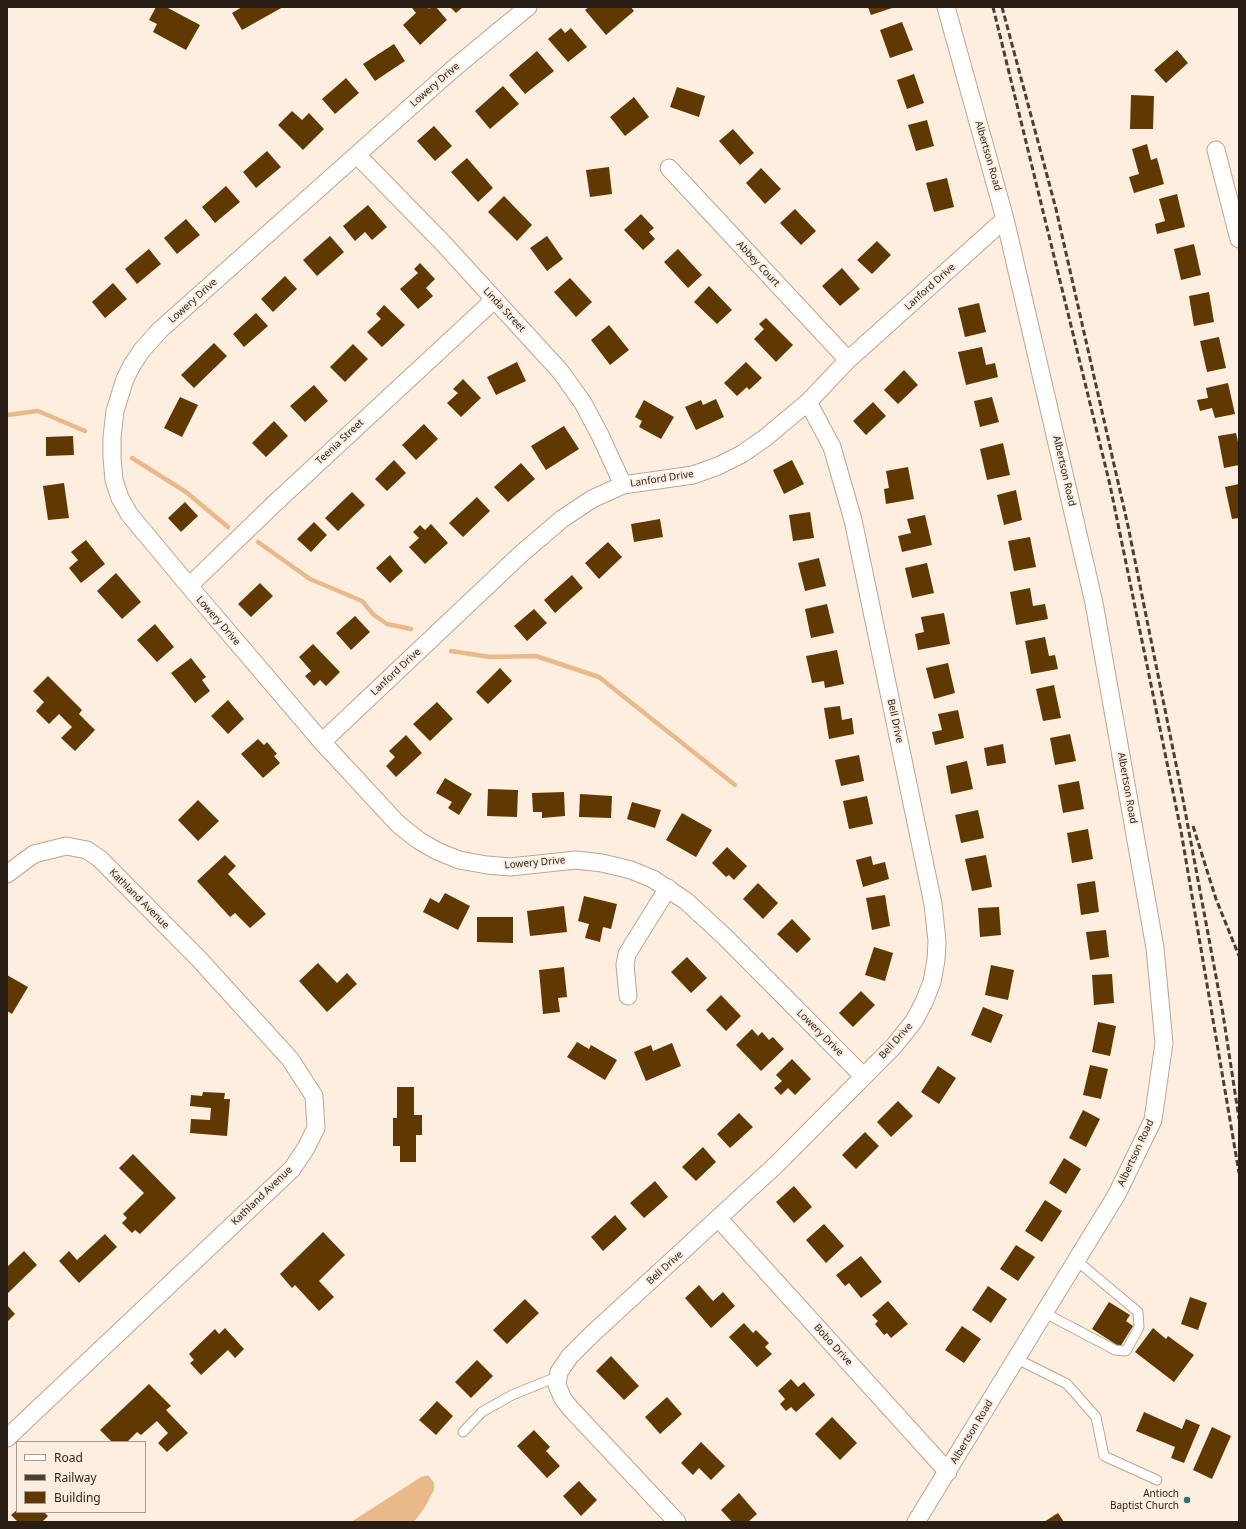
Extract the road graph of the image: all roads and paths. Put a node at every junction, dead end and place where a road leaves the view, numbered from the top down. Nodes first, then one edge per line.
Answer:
1 (528, 7) edge
2 (946, 7) edge
3 (1216, 150) dead end
4 (357, 155) junction
5 (669, 168) dead end
6 (1005, 219) junction
7 (1239, 239) edge
8 (494, 300) junction
9 (848, 360) junction
10 (808, 402) junction
11 (623, 485) junction
12 (189, 586) junction
13 (322, 742) junction
14 (7, 874) edge
15 (668, 888) junction
16 (628, 996) dead end
17 (863, 1076) junction
18 (718, 1219) junction
19 (1076, 1262) junction
20 (1045, 1312) junction
21 (1017, 1358) junction
22 (558, 1376) junction
23 (463, 1432) dead end
24 (7, 1438) edge
25 (948, 1472) junction
26 (1157, 1480) dead end
27 (677, 1522) edge
28 (916, 1522) edge

1 - 4 street, Lowery Drive
2 - 6 street, Albertson Road
3 - 7 street
4 - 8 street, Linda Street
4 - 12 street, Lowery Drive
5 - 9 street, Abbey Court
6 - 9 street, Lanford Drive
6 - 19 street, Albertson Road
8 - 11 street, Linda Street
8 - 12 street, Teenia Street
9 - 10 street, Lanford Drive
10 - 11 street, Lanford Drive
10 - 17 street, Bell Drive
11 - 13 street, Lanford Drive
12 - 13 street, Lowery Drive
13 - 15 street, Lowery Drive
14 - 24 street, Kathland Avenue
15 - 16 street
15 - 17 street, Lowery Drive
17 - 18 street, Bell Drive
18 - 22 street, Bell Drive
18 - 25 street, Bobo Drive
19 - 20 street, Albertson Road
19 - 20 lane
20 - 21 street, Albertson Road
21 - 25 street, Albertson Road
21 - 26 lane
22 - 23 lane
22 - 27 street
25 - 28 street, Albertson Road

